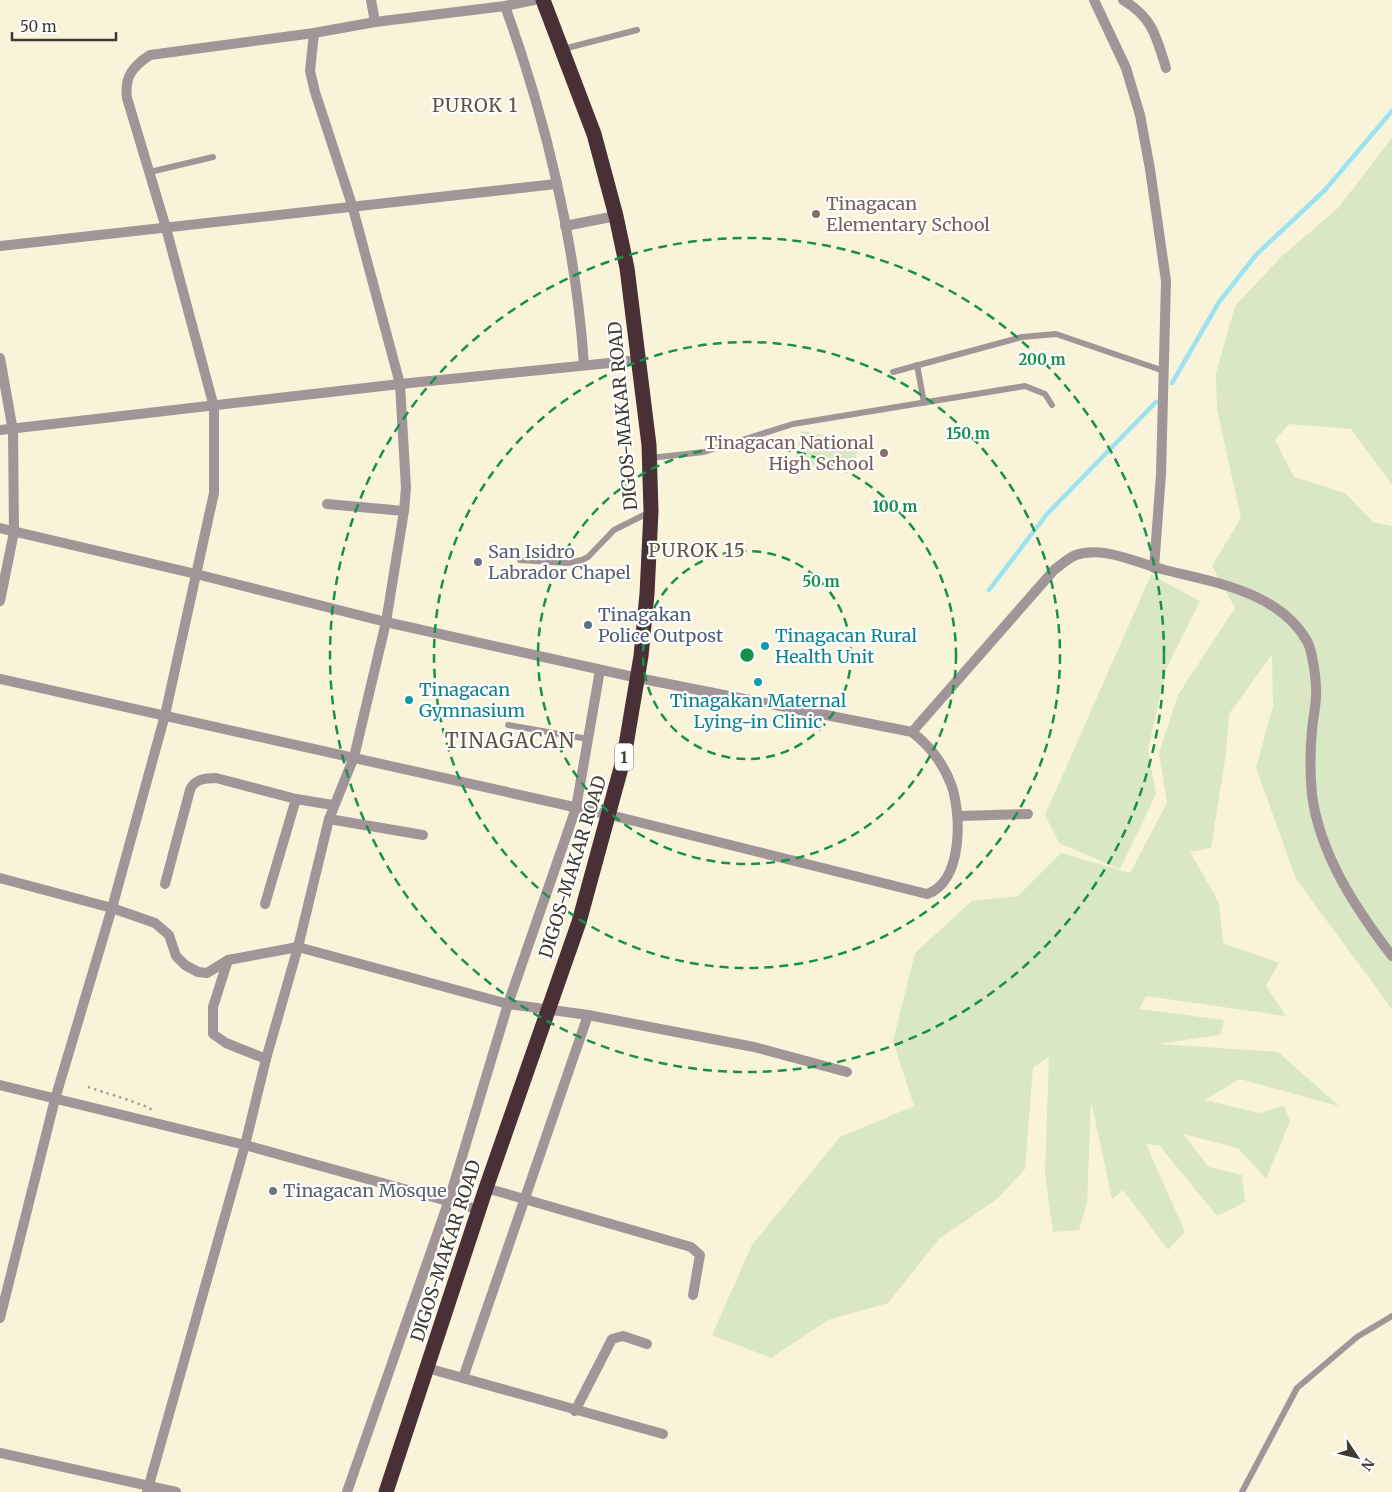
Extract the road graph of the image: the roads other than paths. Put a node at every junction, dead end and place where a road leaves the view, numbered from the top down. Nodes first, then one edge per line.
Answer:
1 (371, 0) edge
2 (534, 0) edge
3 (544, 0) edge
4 (1094, 0) edge
5 (1123, 0) edge
6 (505, 6) junction
7 (375, 22) junction
8 (637, 30) dead end
9 (314, 33) junction
10 (563, 49) junction
11 (1166, 68) dead end
12 (213, 157) dead end
13 (150, 172) junction
14 (556, 184) junction
15 (352, 205) junction
16 (616, 216) junction
17 (565, 226) junction
18 (166, 228) junction
19 (0, 246) edge
20 (0, 358) edge
21 (639, 360) junction
22 (584, 365) junction
23 (917, 365) junction
24 (1164, 370) junction
25 (893, 372) dead end
26 (400, 384) junction
27 (924, 403) junction
28 (1052, 405) dead end
29 (214, 407) junction
30 (0, 430) edge
31 (12, 431) junction
32 (649, 459) junction
33 (327, 504) dead end
34 (651, 511) junction
35 (404, 512) junction
36 (0, 528) edge
37 (14, 532) junction
38 (520, 560) dead end
39 (1154, 568) junction
40 (196, 574) junction
41 (0, 601) edge
42 (386, 622) junction
43 (600, 670) junction
44 (638, 678) junction
45 (0, 679) edge
46 (165, 715) junction
47 (508, 725) dead end
48 (912, 732) junction
49 (588, 739) junction
50 (354, 757) junction
51 (296, 798) junction
52 (333, 805) junction
53 (576, 808) junction
54 (1028, 814) dead end
55 (610, 815) junction
56 (958, 816) junction
57 (328, 819) junction
58 (423, 836) dead end
59 (0, 878) edge
60 (165, 884) dead end
61 (265, 904) dead end
62 (112, 908) junction
63 (298, 947) junction
64 (1392, 956) edge
65 (228, 960) junction
66 (508, 1004) junction
67 (548, 1009) junction
68 (588, 1014) junction
69 (266, 1059) junction
70 (847, 1072) dead end
71 (0, 1086) edge
72 (55, 1099) junction
73 (245, 1145) junction
74 (486, 1188) junction
75 (449, 1200) junction
76 (526, 1200) junction
77 (480, 1210) junction
78 (693, 1295) dead end
79 (1392, 1316) edge
80 (0, 1318) edge
81 (647, 1344) dead end
82 (427, 1368) junction
83 (463, 1378) junction
84 (576, 1411) junction
85 (663, 1434) dead end
86 (0, 1453) edge
87 (148, 1488) edge
88 (176, 1492) edge
89 (346, 1492) edge
90 (386, 1492) edge
91 (1242, 1492) edge

1 - 7 street
2 - 6 street
3 - 10 highway, DIGOS-MAKAR ROAD / 1
4 - 24 street
5 - 11 street
6 - 7 street
6 - 14 street
7 - 9 street
8 - 10 lane
9 - 13 street
9 - 15 street
10 - 16 highway, DIGOS-MAKAR ROAD / 1
12 - 13 lane
13 - 18 street
14 - 15 street
14 - 17 street
15 - 18 street
15 - 26 street
16 - 17 street
16 - 21 highway, DIGOS-MAKAR ROAD / 1
17 - 22 street
18 - 19 street
18 - 29 street
20 - 31 street
21 - 22 street
21 - 32 highway, DIGOS-MAKAR ROAD / 1
22 - 26 street
23 - 24 lane
23 - 25 lane
23 - 27 lane
24 - 39 street
26 - 29 street
26 - 35 street
27 - 28 lane
27 - 32 lane
29 - 31 street
29 - 40 street
30 - 31 street
31 - 37 street
32 - 34 highway, DIGOS-MAKAR ROAD / 1
33 - 35 street
34 - 38 lane
34 - 44 highway, DIGOS-MAKAR ROAD / 1
35 - 42 street
36 - 37 street
37 - 40 street
37 - 41 street
39 - 48 street
39 - 64 street
40 - 42 street
40 - 46 street
42 - 43 street
42 - 50 street
43 - 44 street
43 - 49 street
44 - 48 street
44 - 55 highway, DIGOS-MAKAR ROAD / 1
45 - 46 street
46 - 50 street
46 - 62 street
47 - 49 lane
48 - 56 street
49 - 53 street
50 - 52 street
50 - 53 street
51 - 52 street
51 - 60 street
51 - 61 street
52 - 57 street
53 - 55 street
53 - 66 street
54 - 56 street
55 - 56 street
55 - 67 highway, DIGOS-MAKAR ROAD / 1
57 - 58 street
57 - 63 street
59 - 62 street
62 - 65 street
62 - 72 street
63 - 65 street
63 - 66 street
63 - 69 street
65 - 69 street
66 - 67 street
66 - 75 street
67 - 68 street
67 - 74 highway, DIGOS-MAKAR ROAD / 1
68 - 70 street
68 - 76 street
69 - 73 street
71 - 72 street
72 - 73 street
72 - 80 street
73 - 75 street
73 - 87 street
74 - 76 street
74 - 77 highway, DIGOS-MAKAR ROAD / 1
75 - 77 street
75 - 89 street
76 - 78 street
76 - 83 street
77 - 82 highway, DIGOS-MAKAR ROAD / 1
79 - 91 lane
81 - 84 street
82 - 83 street
82 - 90 highway, DIGOS-MAKAR ROAD / 1
83 - 84 street
84 - 85 street
86 - 87 street
87 - 88 street

